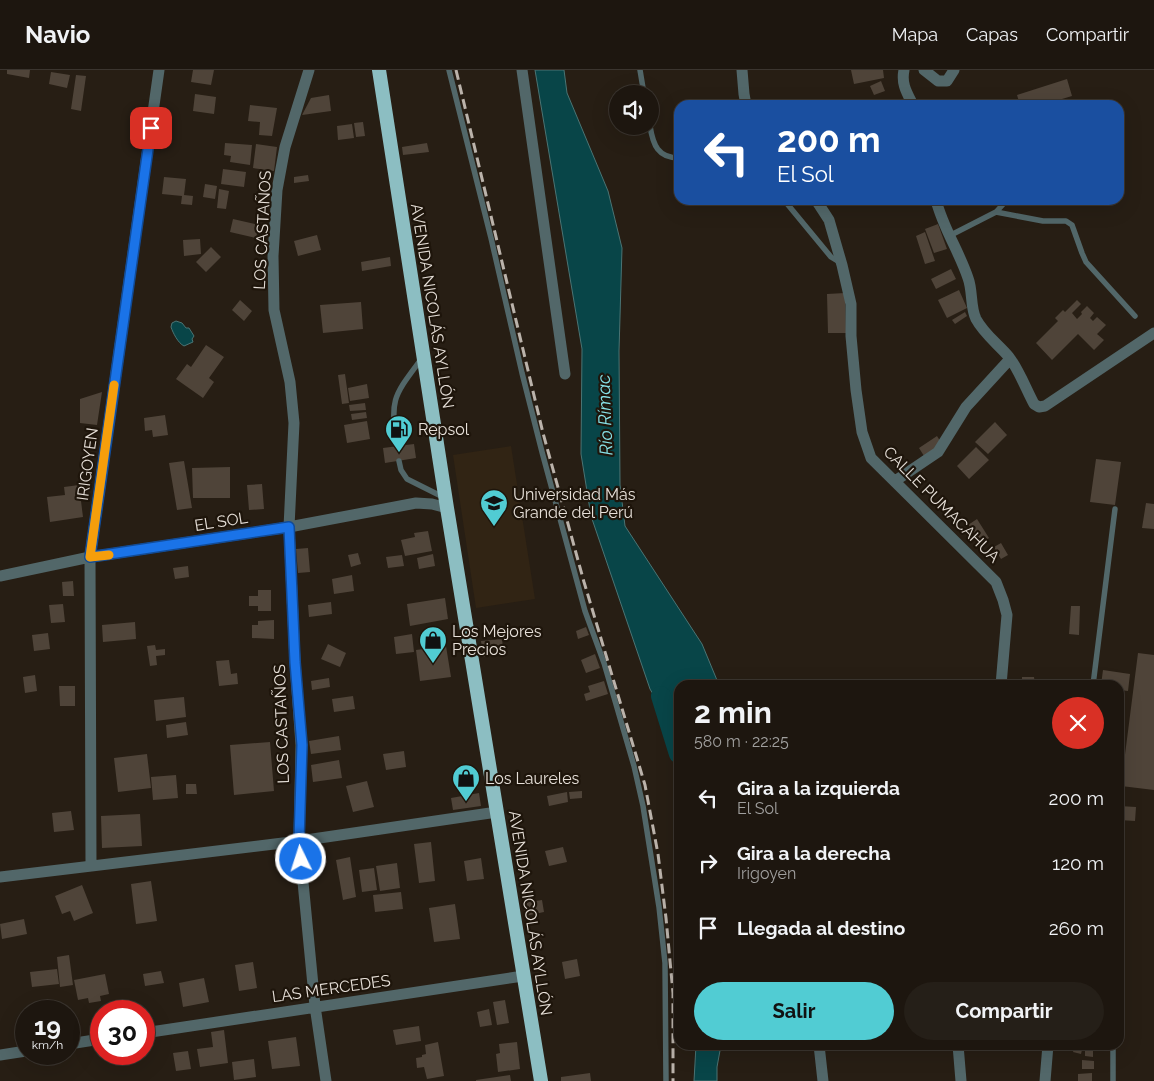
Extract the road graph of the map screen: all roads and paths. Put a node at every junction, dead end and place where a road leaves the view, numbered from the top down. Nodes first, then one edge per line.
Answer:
1 (159, 70) edge
2 (309, 70) edge
3 (379, 70) edge
4 (449, 70) edge
5 (522, 70) edge
6 (640, 70) edge
7 (742, 70) edge
8 (904, 70) edge
9 (924, 70) edge
10 (954, 70) edge
11 (642, 85) edge
12 (745, 100) edge
13 (911, 100) edge
14 (652, 135) edge
15 (674, 158) edge
16 (788, 205) edge
17 (819, 205) edge
18 (938, 205) edge
19 (1002, 205) edge
20 (996, 212) junction
21 (949, 236) junction
22 (842, 265) junction
23 (1135, 316) dead end
24 (1154, 332) edge
25 (423, 356) junction
26 (1010, 359) junction
27 (565, 374) dead end
28 (397, 446) dead end
29 (399, 461) dead end
30 (895, 481) junction
31 (446, 503) junction
32 (1115, 508) dead end
33 (289, 527) junction
34 (90, 557) junction
35 (0, 576) edge
36 (1001, 680) edge
37 (1094, 680) edge
38 (497, 812) junction
39 (299, 841) junction
40 (91, 865) junction
41 (0, 877) edge
42 (523, 976) junction
43 (315, 1006) junction
44 (155, 1031) edge
45 (820, 1050) edge
46 (958, 1050) edge
47 (1048, 1050) edge
48 (1112, 1050) edge
49 (15, 1053) edge
50 (0, 1055) edge
51 (326, 1081) edge
52 (541, 1081) edge
53 (666, 1081) edge
54 (823, 1081) edge
55 (961, 1081) edge
56 (1045, 1081) edge
57 (1113, 1081) edge

1 - 34 street, IRIGOYEN
2 - 33 street, LOS CASTAÑOS
3 - 25 highway, AVENIDA NICOLÁS AYLLÓN
4 - 53 lane
5 - 27 street
6 - 11 lane
7 - 12 street
8 - 13 street
9 - 10 street
14 - 15 lane
16 - 22 lane
17 - 22 street, CALLE PUMACAHUA
18 - 21 street
19 - 20 lane
20 - 21 lane
20 - 23 lane
21 - 26 street
22 - 30 street, CALLE PUMACAHUA
24 - 26 street
25 - 28 lane
25 - 31 highway, AVENIDA NICOLÁS AYLLÓN
26 - 30 street
29 - 31 lane
30 - 36 street, CALLE PUMACAHUA
31 - 33 street, EL SOL
31 - 38 highway, AVENIDA NICOLÁS AYLLÓN
32 - 37 lane
33 - 34 street, EL SOL
33 - 39 street, LOS CASTAÑOS
34 - 35 street, EL SOL
34 - 40 street, IRIGOYEN
38 - 39 street
38 - 42 highway, AVENIDA NICOLÁS AYLLÓN
39 - 40 street
39 - 43 street, LOS CASTAÑOS
40 - 41 street
42 - 43 street, LAS MERCEDES
42 - 52 highway, AVENIDA NICOLÁS AYLLÓN
43 - 44 street, LAS MERCEDES
43 - 51 street, LOS CASTAÑOS
45 - 54 street
46 - 55 street
47 - 56 street
48 - 57 lane
49 - 50 street

